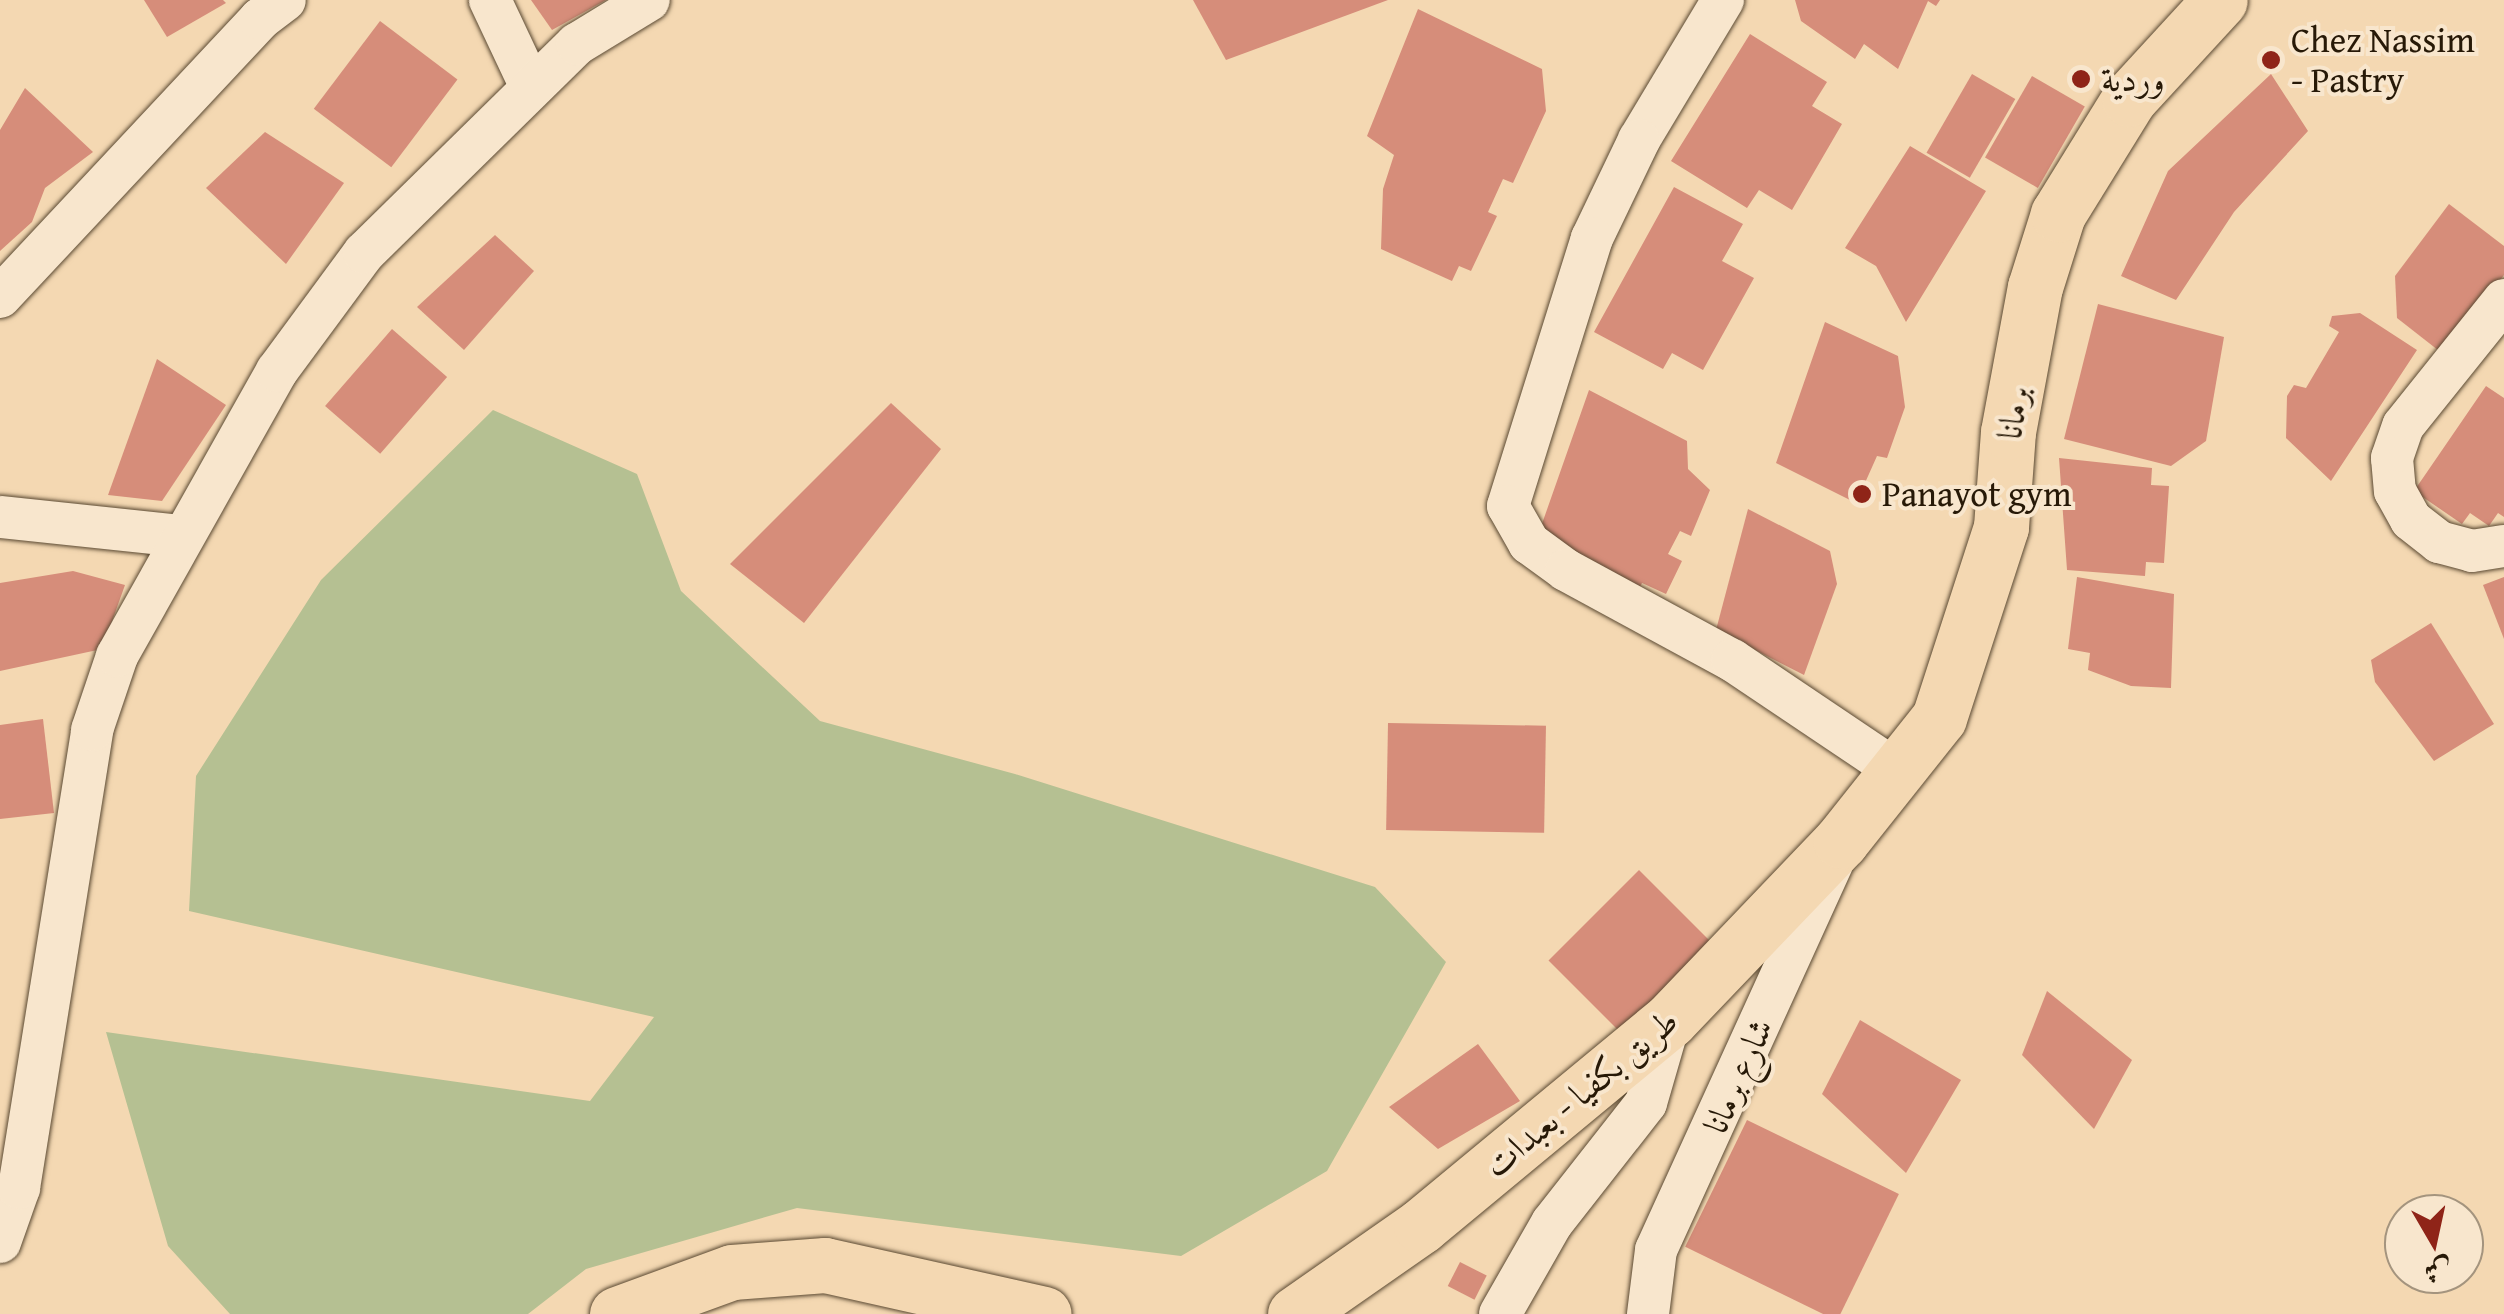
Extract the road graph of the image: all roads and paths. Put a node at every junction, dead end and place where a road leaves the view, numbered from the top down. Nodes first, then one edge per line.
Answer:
1 (285, 0) edge
2 (490, 0) edge
3 (649, 0) edge
4 (1723, 0) edge
5 (2220, 0) edge
6 (531, 87) junction
7 (0, 297) edge
8 (2504, 300) edge
9 (0, 517) edge
10 (180, 536) junction
11 (2504, 546) edge
12 (1900, 773) junction
13 (1841, 841) junction
14 (1670, 1020) junction
15 (0, 1242) edge
16 (617, 1314) edge
17 (1044, 1314) edge
18 (1295, 1314) edge
19 (1500, 1314) edge
20 (1648, 1314) edge

1 - 7 street
2 - 6 street
3 - 6 street
4 - 12 street
5 - 12 main road, برمانا
6 - 10 street
8 - 11 street
9 - 10 street
10 - 15 street
12 - 13 main road, برمانا
13 - 14 main road, طريق بكفيا - بعبدات
13 - 20 street, شارع برمانا
14 - 18 main road, طريق بكفيا - بعبدات
14 - 19 street
16 - 17 main road

